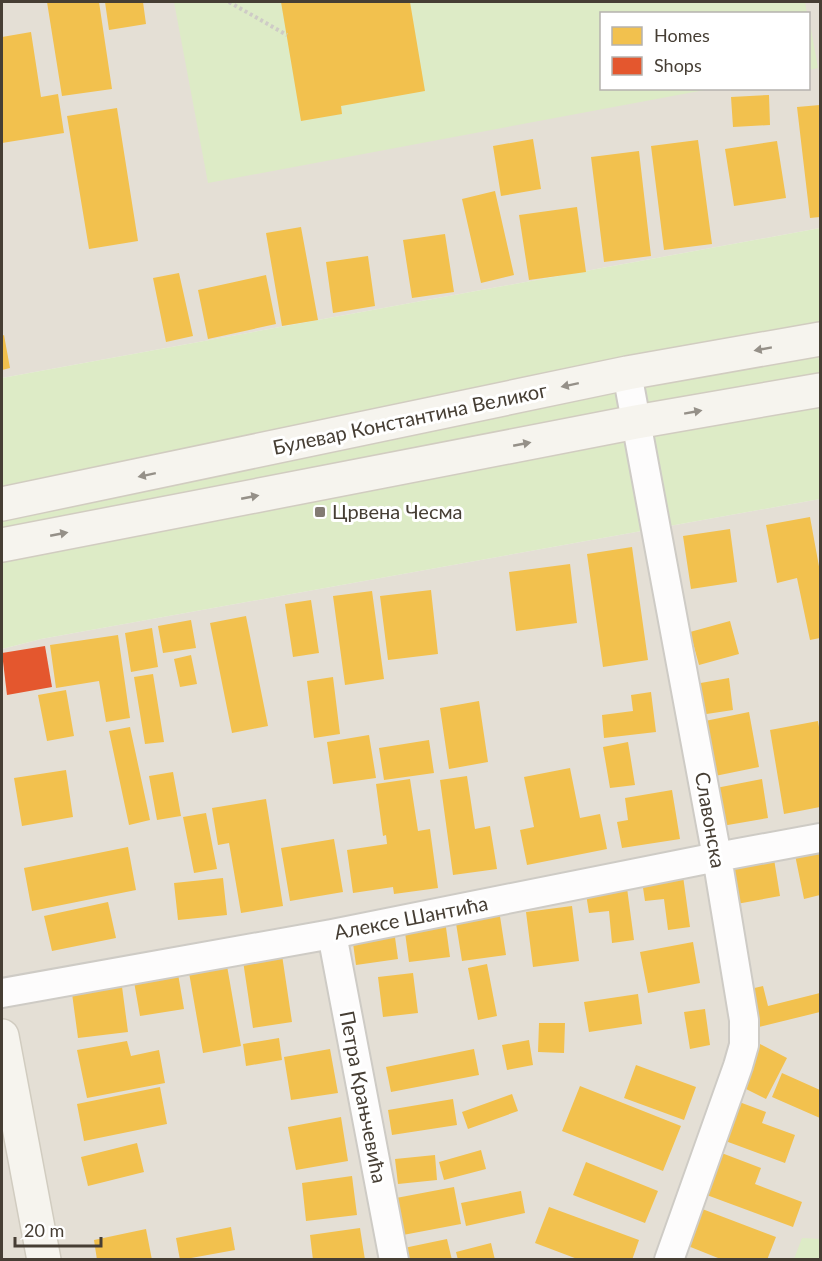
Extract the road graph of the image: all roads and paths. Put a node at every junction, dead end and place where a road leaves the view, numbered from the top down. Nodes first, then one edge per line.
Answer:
1 (229, 2) edge
2 (287, 35) dead end
3 (820, 339) edge
4 (627, 373) junction
5 (820, 390) edge
6 (636, 422) junction
7 (2, 504) edge
8 (2, 545) edge
9 (820, 838) edge
10 (717, 857) junction
11 (332, 934) junction
12 (2, 993) edge
13 (2, 1036) edge
14 (44, 1260) edge
15 (394, 1260) edge
16 (669, 1260) edge

1 - 2 path
3 -> 4 main road, Булевар Константина Великог
4 - 6 street, Славонска
4 -> 7 main road, Булевар Константина Великог
6 -> 5 main road
8 -> 6 main road
6 - 10 street, Славонска
9 - 10 street, Алексе Шантића
10 - 11 street, Алексе Шантића
10 - 16 street, Славонска
11 - 12 street, Алексе Шантића
11 - 15 street, Петра Крањчевића
13 - 14 main road

